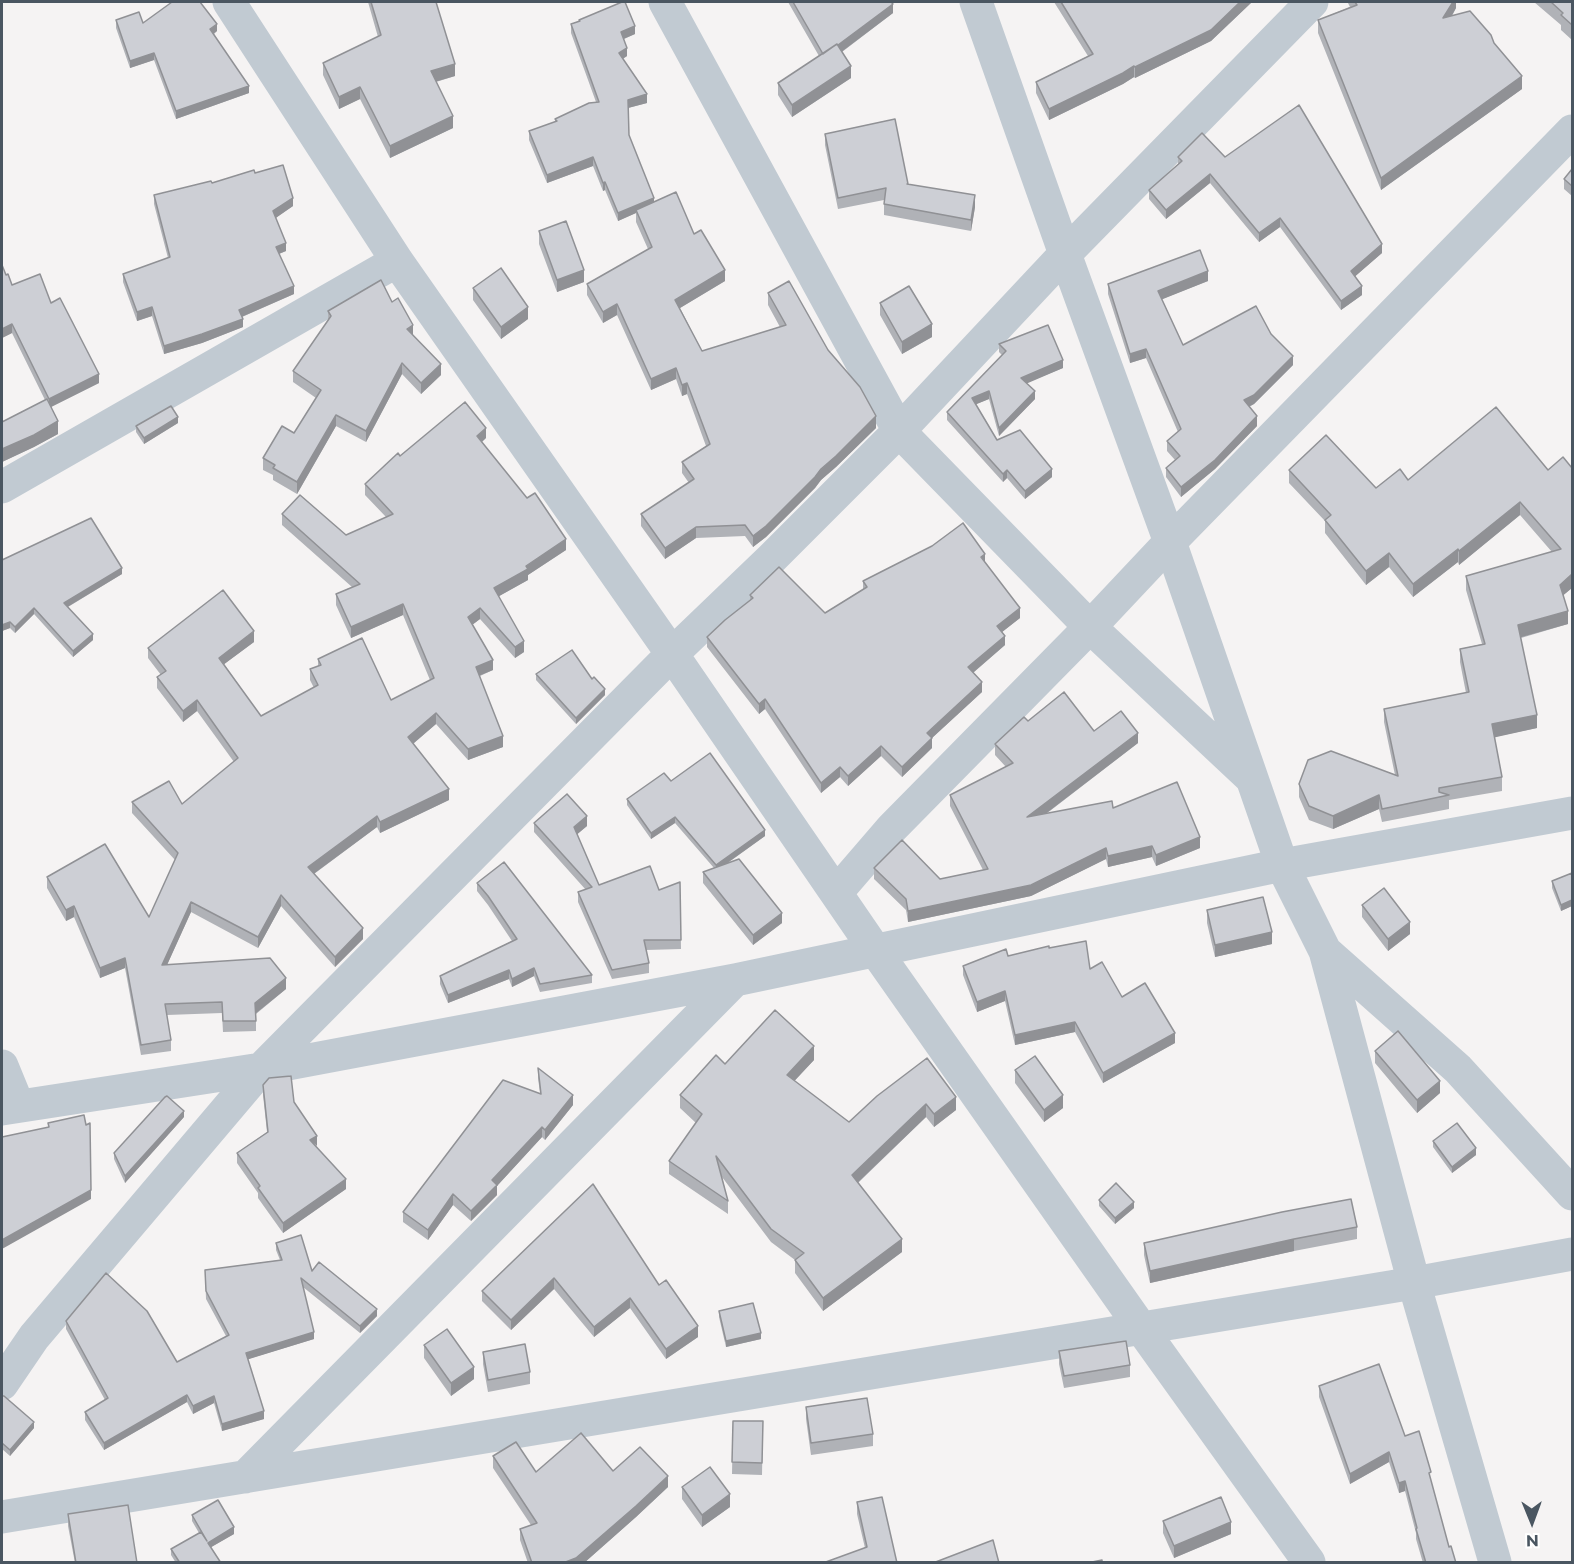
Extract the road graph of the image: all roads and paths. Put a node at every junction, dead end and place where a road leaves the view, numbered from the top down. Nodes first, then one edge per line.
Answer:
1 (230, 2) edge
2 (665, 2) edge
3 (976, 2) edge
4 (1312, 2) edge
5 (1572, 131) edge
6 (1065, 254) junction
7 (397, 261) junction
8 (899, 430) junction
9 (2, 487) edge
10 (1170, 542) junction
11 (1090, 627) junction
12 (672, 654) junction
13 (1254, 780) junction
14 (1572, 813) edge
15 (1282, 865) junction
16 (836, 893) junction
17 (875, 950) junction
18 (1324, 951) junction
19 (735, 980) junction
20 (2, 1066) edge
21 (261, 1070) junction
22 (10, 1107) edge
23 (1572, 1194) edge
24 (1572, 1254) edge
25 (1414, 1283) junction
26 (1141, 1328) junction
27 (2, 1384) edge
28 (245, 1477) junction
29 (2, 1516) edge
30 (1310, 1563) edge
31 (1495, 1563) edge

1 - 7 street
2 - 8 street
3 - 6 street
4 - 6 street
5 - 10 street
6 - 8 street
6 - 10 street
7 - 9 street
7 - 12 street
8 - 11 street
8 - 12 street
10 - 11 street
10 - 13 street
11 - 13 street
11 - 16 street
12 - 16 street
12 - 21 street
13 - 15 street
14 - 15 street
15 - 17 street
15 - 18 street
16 - 17 street
17 - 19 street
17 - 26 street
18 - 23 street
18 - 25 street
19 - 21 street
19 - 28 street
20 - 22 street
21 - 22 street
21 - 27 street
24 - 25 street
25 - 26 street
25 - 31 street
26 - 28 street
26 - 30 street
28 - 29 street

